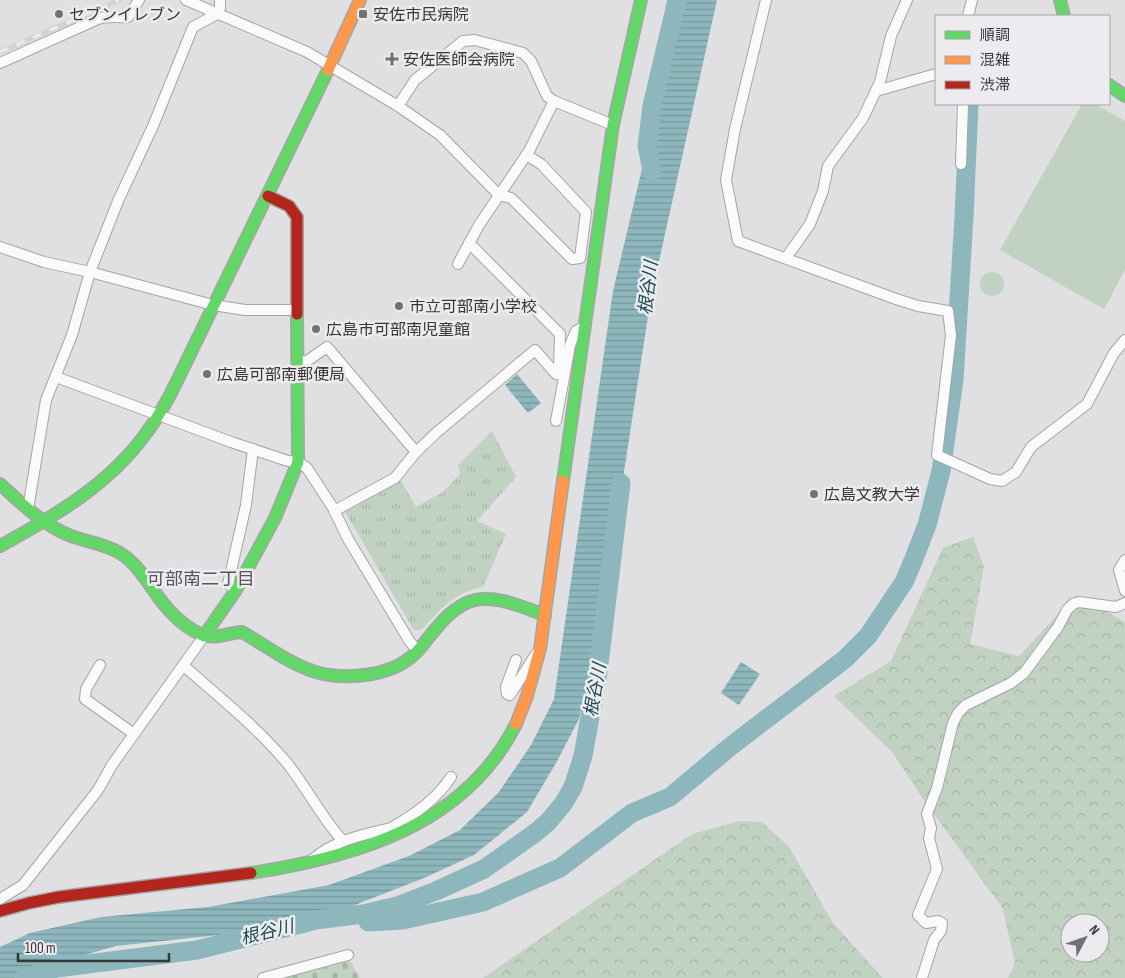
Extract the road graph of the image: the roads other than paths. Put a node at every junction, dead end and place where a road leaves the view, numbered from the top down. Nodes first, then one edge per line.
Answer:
1 (139, 0) edge
2 (186, 0) edge
3 (220, 0) edge
4 (360, 0) edge
5 (641, 0) edge
6 (766, 0) edge
7 (907, 0) edge
8 (972, 0) edge
9 (1060, 0) edge
10 (217, 14) junction
11 (968, 15) edge
12 (1064, 15) edge
13 (0, 63) edge
14 (330, 66) junction
15 (935, 74) edge
16 (1110, 86) edge
17 (876, 91) junction
18 (1125, 96) edge
19 (554, 101) junction
20 (963, 105) edge
21 (398, 106) junction
22 (613, 125) junction
23 (526, 155) junction
24 (961, 164) dead end
25 (500, 195) junction
26 (268, 196) junction
27 (469, 243) junction
28 (0, 247) edge
29 (786, 258) junction
30 (458, 264) dead end
31 (90, 272) junction
32 (214, 305) junction
33 (296, 310) junction
34 (584, 326) junction
35 (1125, 340) edge
36 (297, 362) junction
37 (564, 376) junction
38 (56, 377) junction
39 (160, 414) junction
40 (556, 421) dead end
41 (253, 449) junction
42 (416, 452) junction
43 (298, 462) junction
44 (0, 484) edge
45 (28, 509) junction
46 (334, 511) junction
47 (45, 522) junction
48 (0, 546) edge
49 (1125, 560) edge
50 (236, 590) junction
51 (1125, 591) edge
52 (1125, 603) edge
53 (546, 615) junction
54 (204, 636) junction
55 (540, 649) junction
56 (418, 651) junction
57 (516, 660) dead end
58 (100, 665) dead end
59 (184, 666) junction
60 (134, 734) junction
61 (451, 777) dead end
62 (393, 831) junction
63 (343, 840) junction
64 (312, 861) junction
65 (0, 898) edge
66 (0, 911) edge
67 (348, 956) dead end
68 (263, 978) edge
69 (922, 978) edge

1 - 13 street
2 - 10 street
3 - 10 street
4 - 14 street
5 - 22 street
6 - 29 street
7 - 17 street
8 - 11 street
9 - 12 street
10 - 14 street
10 - 31 street
14 - 21 street
14 - 26 street
15 - 17 street
16 - 18 street
17 - 29 street
19 - 21 street
19 - 22 street
19 - 23 street
20 - 24 street
21 - 25 street
22 - 34 street
23 - 25 street
23 - 25 street
25 - 27 street
26 - 32 street
26 - 33 street
27 - 30 street
27 - 37 street
28 - 31 street
29 - 35 street
31 - 32 street
31 - 38 street
32 - 33 street
32 - 39 street
33 - 36 street
34 - 37 street
34 - 53 street
36 - 42 street
36 - 43 street
37 - 40 street
37 - 42 street
38 - 39 street
38 - 45 street
39 - 41 street
39 - 47 street
41 - 43 street
41 - 50 street
42 - 46 street
43 - 46 street
43 - 50 street
44 - 45 street
45 - 47 street
46 - 56 street
47 - 48 street
47 - 54 street
49 - 51 street
50 - 54 street
52 - 69 street
53 - 55 street
53 - 56 street
54 - 56 street
54 - 59 street
55 - 57 street
55 - 62 street
58 - 60 street
59 - 60 street
59 - 63 street
60 - 65 street
61 - 62 street
62 - 63 street
62 - 64 street
63 - 64 street
64 - 66 street
67 - 68 street

